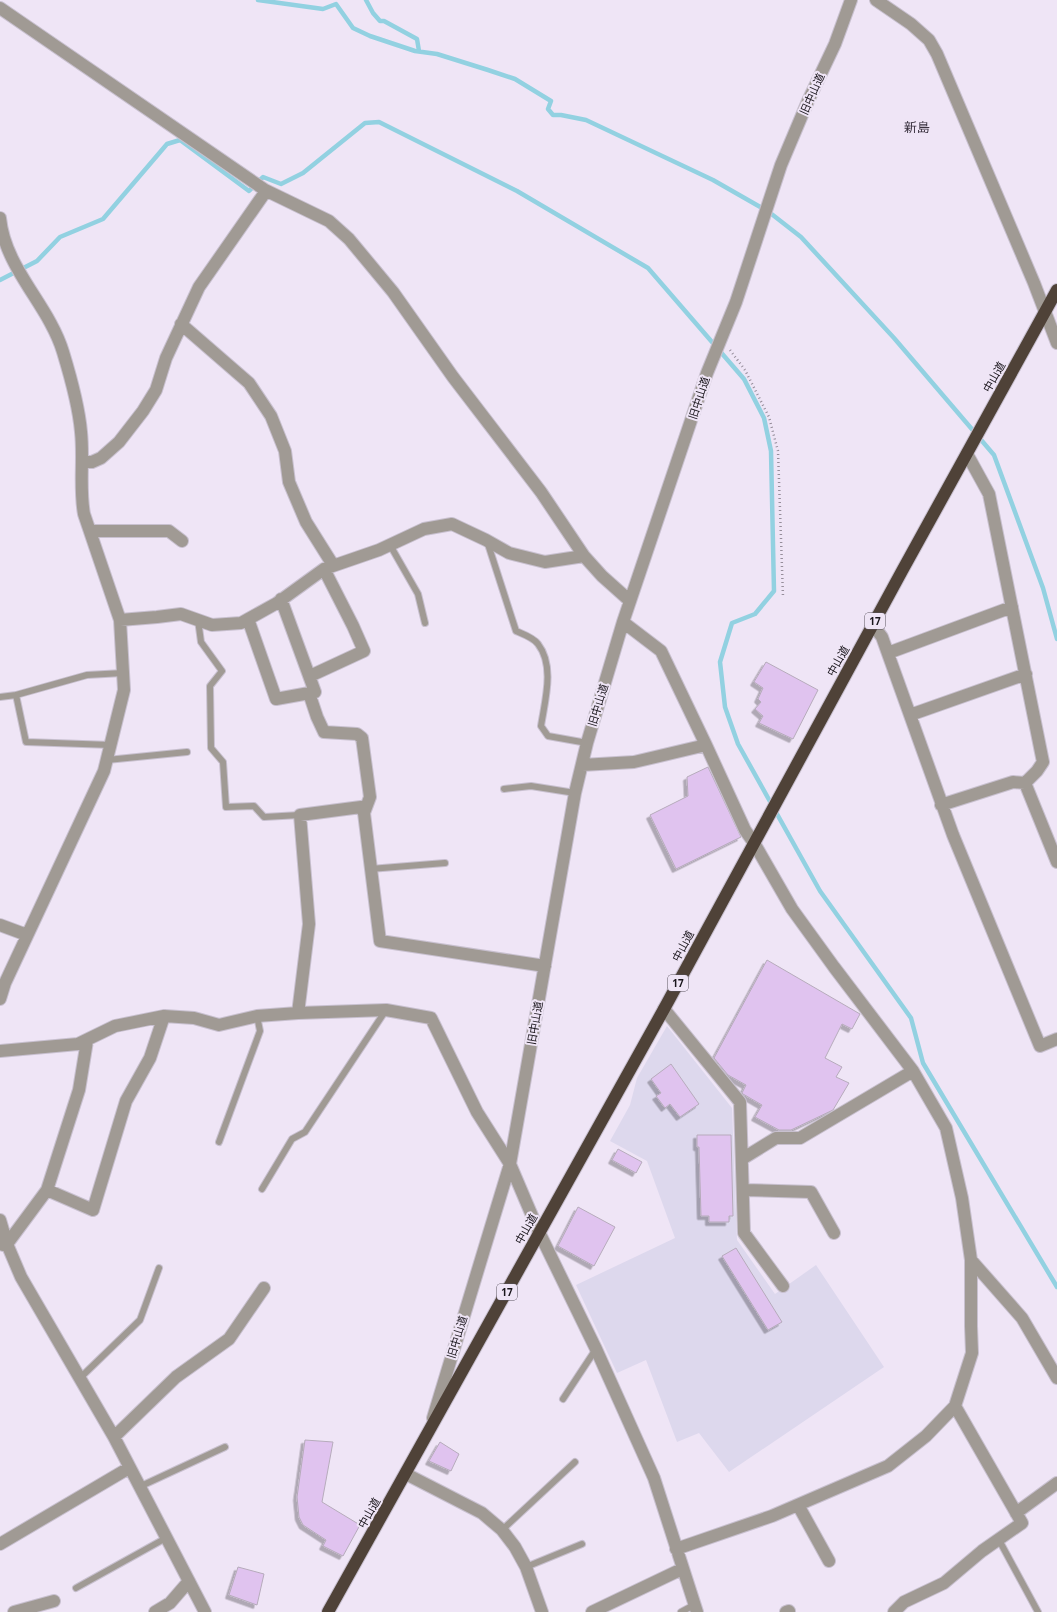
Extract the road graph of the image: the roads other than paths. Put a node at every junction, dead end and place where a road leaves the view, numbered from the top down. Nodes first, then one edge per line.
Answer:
1 (852, 0) edge
2 (876, 0) edge
3 (0, 8) edge
4 (265, 190) junction
5 (0, 218) edge
6 (1057, 290) edge
7 (1045, 312) junction
8 (181, 324) junction
9 (1057, 343) edge
10 (970, 449) junction
11 (83, 462) junction
12 (90, 531) junction
13 (486, 540) junction
14 (182, 541) dead end
15 (390, 545) junction
16 (584, 556) junction
17 (329, 567) junction
18 (280, 599) junction
19 (630, 601) junction
20 (1012, 608) junction
21 (248, 619) junction
22 (120, 620) junction
23 (198, 620) junction
24 (623, 622) junction
25 (425, 623) dead end
26 (873, 625) junction
27 (888, 652) junction
28 (123, 673) junction
29 (1026, 674) junction
30 (310, 676) junction
31 (309, 693) junction
32 (16, 695) junction
33 (0, 697) edge
34 (910, 716) junction
35 (587, 743) junction
36 (111, 745) junction
37 (706, 745) junction
38 (187, 752) dead end
39 (107, 760) junction
40 (582, 765) junction
41 (1025, 783) junction
42 (504, 789) dead end
43 (575, 793) junction
44 (941, 805) junction
45 (364, 813) junction
46 (300, 815) junction
47 (754, 843) junction
48 (1057, 862) edge
49 (446, 863) dead end
50 (370, 869) junction
51 (0, 925) edge
52 (28, 936) junction
53 (545, 966) junction
54 (0, 999) edge
55 (664, 1009) junction
56 (386, 1010) junction
57 (298, 1013) junction
58 (164, 1016) junction
59 (257, 1016) junction
60 (1057, 1039) edge
61 (87, 1041) junction
62 (0, 1052) edge
63 (913, 1071) junction
64 (219, 1142) dead end
65 (742, 1159) junction
66 (510, 1164) junction
67 (262, 1189) dead end
68 (48, 1190) junction
69 (743, 1190) junction
70 (0, 1220) edge
71 (539, 1232) junction
72 (834, 1232) dead end
73 (3, 1245) edge
74 (971, 1260) junction
75 (159, 1268) dead end
76 (783, 1286) dead end
77 (264, 1288) dead end
78 (596, 1349) junction
79 (1057, 1378) edge
80 (79, 1379) junction
81 (563, 1399) dead end
82 (955, 1406) junction
83 (428, 1434) junction
84 (114, 1437) junction
85 (225, 1447) dead end
86 (575, 1462) dead end
87 (129, 1468) junction
88 (406, 1474) junction
89 (1057, 1483) edge
90 (139, 1487) junction
91 (798, 1505) junction
92 (1016, 1513) junction
93 (502, 1530) junction
94 (166, 1538) junction
95 (998, 1540) junction
96 (0, 1544) edge
97 (582, 1544) dead end
98 (676, 1549) junction
99 (829, 1562) dead end
100 (526, 1567) junction
101 (682, 1569) junction
102 (189, 1580) junction
103 (76, 1588) dead end
104 (54, 1601) dead end
105 (696, 1609) edge
106 (14, 1612) edge
107 (155, 1612) edge
108 (205, 1612) edge
109 (328, 1612) edge
110 (542, 1612) edge
111 (592, 1612) edge
112 (681, 1612) edge
113 (894, 1612) edge
114 (1038, 1612) edge

1 - 19 street, 旧中山道
2 - 7 street
3 - 4 street
4 - 8 street
4 - 16 street
5 - 11 street
6 - 7 highway, 中山道 / 17
7 - 9 street
7 - 10 highway, 中山道 / 17
8 - 11 street
8 - 17 street
10 - 20 street
10 - 26 highway, 中山道 / 17
11 - 12 street
12 - 14 street
12 - 22 street
13 - 15 street
13 - 16 street
13 - 35 lane
15 - 17 street
15 - 25 lane
16 - 19 street
17 - 18 street
17 - 30 street
18 - 21 street
18 - 30 street
19 - 24 street, 旧中山道
20 - 27 street
20 - 29 street
21 - 23 street
21 - 31 street
22 - 23 street
22 - 28 street
23 - 46 lane
24 - 35 street, 旧中山道
24 - 37 street
26 - 27 street
26 - 47 highway, 中山道 / 17
27 - 34 street
28 - 32 lane
28 - 36 street
29 - 34 street
29 - 41 street
30 - 31 street
31 - 45 street
32 - 33 lane
32 - 36 lane
34 - 44 street
35 - 40 street, 旧中山道
36 - 39 street
37 - 40 street
37 - 47 street
38 - 39 lane
39 - 52 street
40 - 43 street, 旧中山道
41 - 44 street
41 - 48 street
42 - 43 lane
43 - 53 street, 旧中山道
44 - 60 street
45 - 46 street
45 - 50 street
46 - 57 street
47 - 55 highway, 中山道 / 17
47 - 63 street
49 - 50 lane
50 - 53 street
51 - 52 street
52 - 54 street
53 - 66 street, 旧中山道
55 - 65 street
55 - 71 highway, 中山道 / 17
56 - 57 street
56 - 66 street
56 - 67 lane
57 - 59 street
58 - 59 street
58 - 61 street
58 - 68 street
59 - 64 lane
61 - 62 street
61 - 68 street
63 - 65 street
63 - 74 street
65 - 69 street
66 - 71 street
66 - 83 street, 旧中山道
68 - 73 street
69 - 72 street
69 - 76 street
70 - 73 street
71 - 78 street
71 - 83 highway, 中山道 / 17
73 - 80 street
74 - 79 street
74 - 82 street
75 - 80 lane
77 - 84 street
78 - 81 lane
78 - 98 street
80 - 84 street
82 - 91 street
82 - 92 street
83 - 88 highway, 中山道 / 17
84 - 87 street
85 - 90 lane
86 - 93 lane
87 - 90 street
87 - 96 street
88 - 93 street
88 - 109 highway, 中山道 / 17
89 - 92 street
90 - 94 street
91 - 98 street
91 - 99 street
92 - 95 street
93 - 100 street
94 - 102 street
94 - 103 lane
95 - 113 street
95 - 114 lane
97 - 100 lane
98 - 101 street
100 - 110 street
101 - 105 street
101 - 111 street
102 - 107 street
102 - 108 street
104 - 106 street
105 - 112 lane

